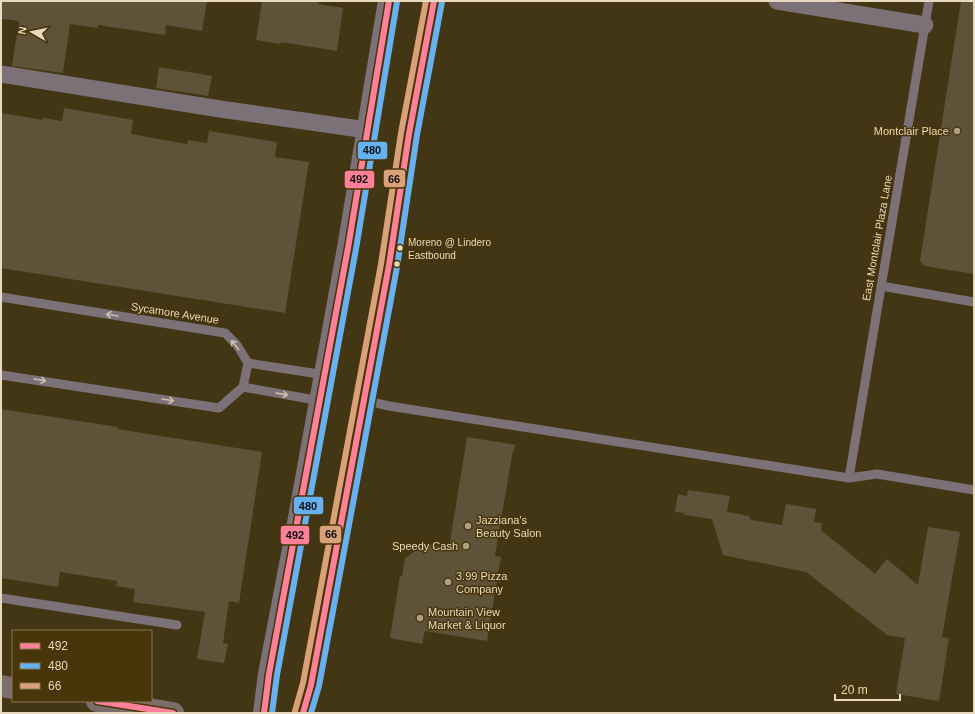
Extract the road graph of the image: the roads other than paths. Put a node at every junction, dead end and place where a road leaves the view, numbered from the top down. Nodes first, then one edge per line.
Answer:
1 (389, 1) edge
2 (434, 1) edge
3 (777, 1) edge
4 (930, 1) edge
5 (925, 25) junction
6 (1, 74) edge
7 (367, 130) junction
8 (881, 286) junction
9 (1, 298) edge
10 (974, 302) edge
11 (248, 363) junction
12 (1, 374) edge
13 (325, 375) junction
14 (243, 388) junction
15 (363, 400) junction
16 (321, 401) junction
17 (849, 478) junction
18 (974, 490) edge
19 (1, 598) edge
20 (177, 624) dead end
21 (1, 686) edge
22 (12, 688) edge
23 (103, 702) edge
24 (173, 713) edge
25 (264, 713) edge
26 (303, 713) edge

1 - 7 street
2 - 15 street
3 - 5 street
4 - 5 lane, East Montclair Plaza Lane
5 - 8 lane, East Montclair Plaza Lane
6 - 7 street
7 - 13 street
8 - 10 lane
8 - 17 lane, East Montclair Plaza Lane
11 -> 9 lane, Sycamore Avenue
11 - 13 lane
11 - 14 lane
12 -> 14 lane
13 - 16 street
14 -> 16 lane
15 - 17 lane
15 - 26 street
16 - 25 street
17 - 18 lane
19 - 20 lane
21 - 22 main road
23 - 24 main road

